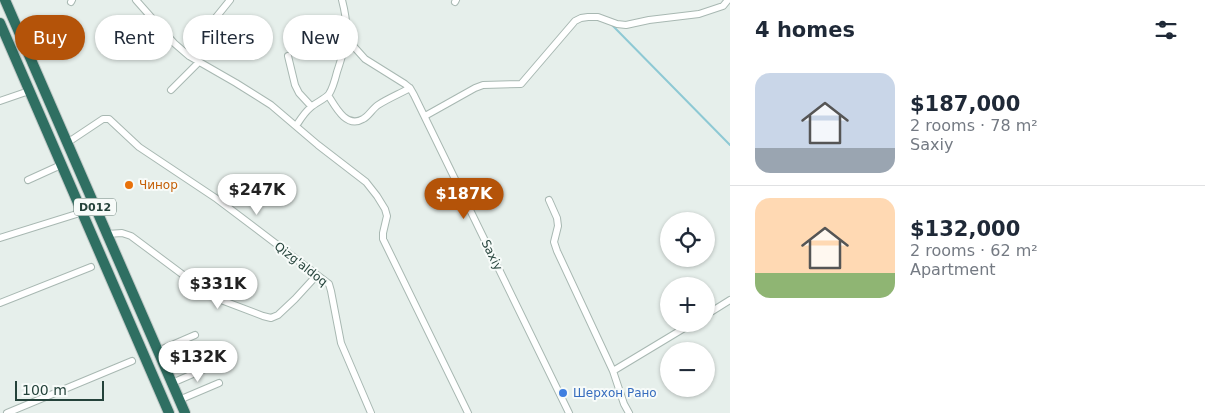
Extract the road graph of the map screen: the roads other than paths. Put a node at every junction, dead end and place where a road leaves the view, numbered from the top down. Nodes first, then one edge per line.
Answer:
1 (5, 0) edge
2 (136, 0) edge
3 (230, 0) edge
4 (342, 0) edge
5 (728, 0) edge
6 (218, 15) edge
7 (345, 15) edge
8 (0, 23) edge
9 (183, 51) edge
10 (358, 51) edge
11 (195, 60) edge
12 (289, 60) edge
13 (341, 60) edge
14 (198, 62) junction
15 (410, 88) junction
16 (172, 90) dead end
17 (29, 91) junction
18 (328, 95) junction
19 (0, 101) edge
20 (311, 106) junction
21 (425, 116) junction
22 (296, 126) junction
23 (67, 143) junction
24 (61, 164) junction
25 (28, 180) dead end
26 (548, 200) dead end
27 (83, 212) junction
28 (107, 234) junction
29 (0, 238) edge
30 (92, 268) dead end
31 (317, 275) junction
32 (129, 286) junction
33 (117, 292) junction
34 (730, 300) edge
35 (0, 303) edge
36 (715, 309) edge
37 (678, 332) edge
38 (195, 335) dead end
39 (158, 351) junction
40 (132, 361) dead end
41 (216, 364) dead end
42 (613, 371) junction
43 (167, 372) junction
44 (154, 378) junction
45 (172, 383) junction
46 (219, 383) dead end
47 (179, 400) junction
48 (7, 413) edge
49 (169, 413) edge
50 (185, 413) edge
51 (371, 413) edge
52 (468, 413) edge
53 (569, 413) edge
54 (629, 413) edge

1 - 23 highway, D012
2 - 9 street
3 - 6 street
4 - 7 street
5 - 21 street
8 - 17 highway, D012
10 - 15 street, Saxiy
11 - 14 street
12 - 20 street
13 - 18 street
14 - 16 street
14 - 22 street
15 - 18 street
15 - 21 street, Saxiy
17 - 19 street
17 - 24 highway, D012
18 - 20 street
20 - 22 street
21 - 53 street, Saxiy
22 - 52 street
23 - 28 highway, D012
23 - 31 street, Qizg'aldoq
24 - 25 street
24 - 27 highway, D012
26 - 42 street
27 - 29 street
27 - 33 highway, D012
28 - 31 street
28 - 32 highway, D012
30 - 35 street
31 - 51 street, Qizg'aldoq
32 - 33 highway
32 - 39 highway, D012
33 - 44 highway, D012
34 - 36 street
37 - 42 street
38 - 39 street
39 - 43 highway, D012
40 - 48 street
41 - 45 street
42 - 54 street
43 - 44 highway
43 - 45 highway, D012
44 - 49 highway, D012
45 - 47 highway, D012
46 - 47 street
47 - 50 highway, D012

